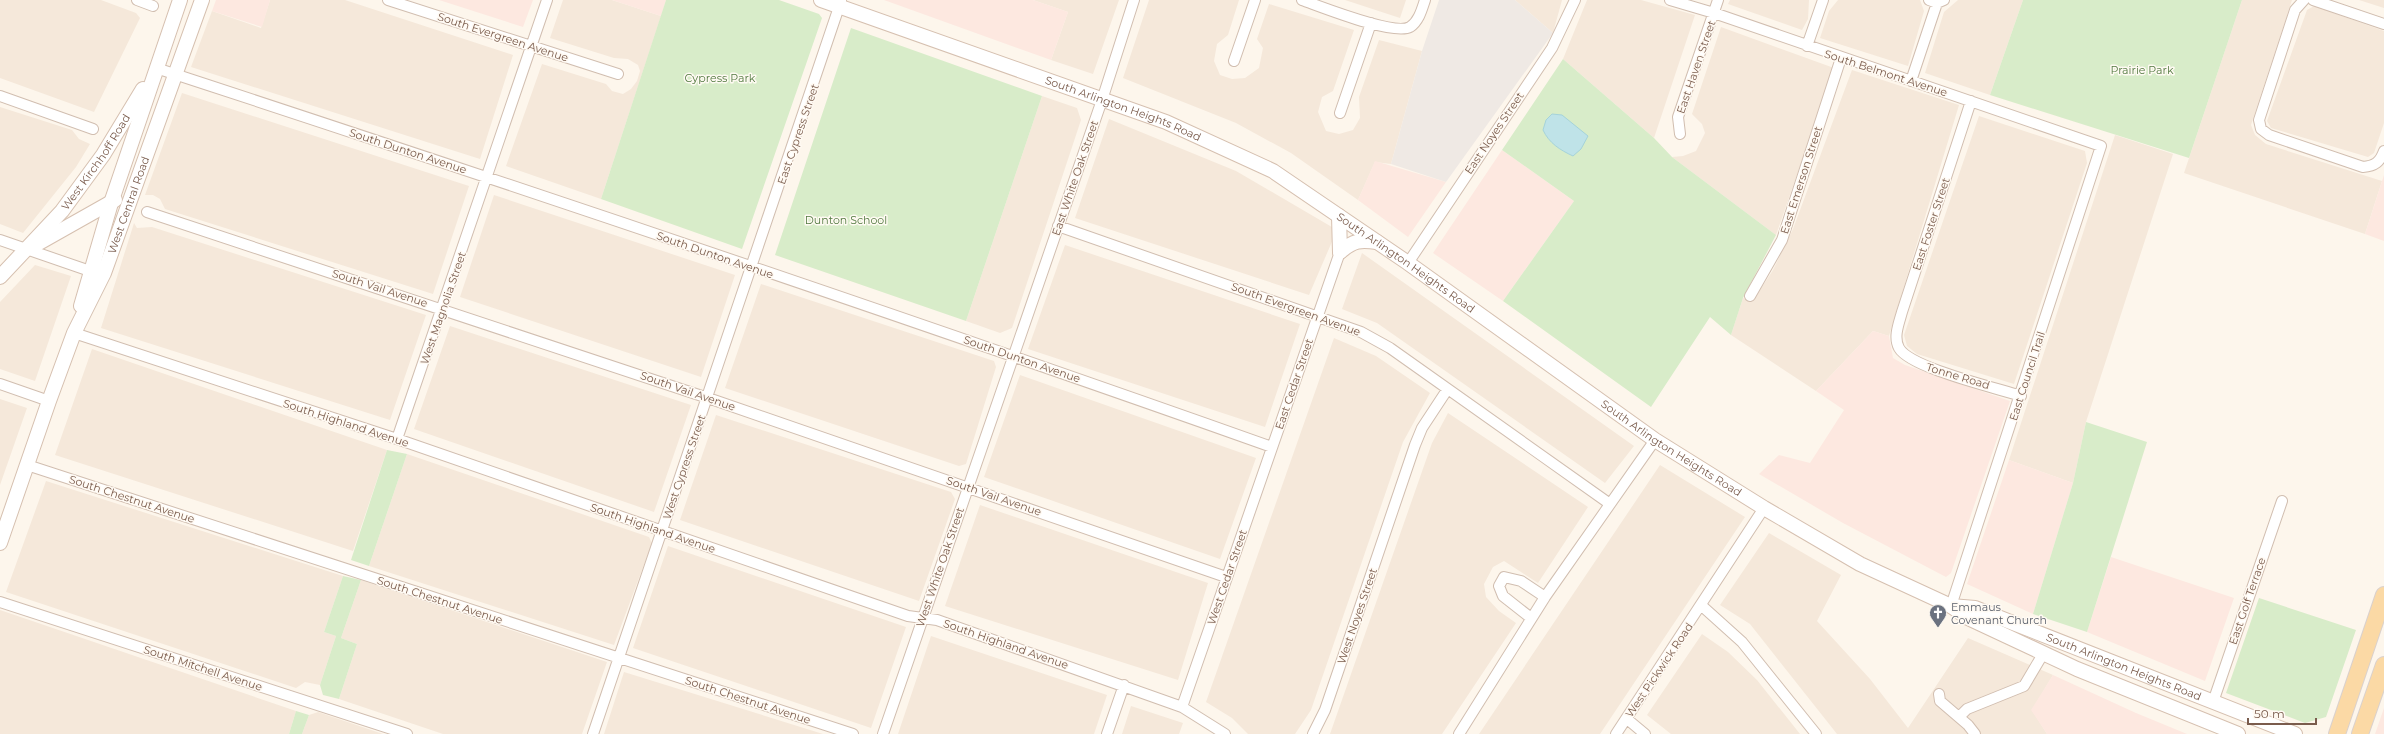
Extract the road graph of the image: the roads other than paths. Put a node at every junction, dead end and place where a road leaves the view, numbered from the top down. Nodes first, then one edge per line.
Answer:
1 (137, 0) edge
2 (180, 0) edge
3 (202, 0) edge
4 (388, 0) edge
5 (547, 0) edge
6 (821, 0) edge
7 (1134, 0) edge
8 (1255, 0) edge
9 (1302, 0) edge
10 (1425, 0) edge
11 (1575, 0) edge
12 (1670, 0) edge
13 (1718, 0) edge
14 (1824, 0) edge
15 (2304, 0) edge
16 (2313, 0) edge
17 (1937, 1) edge
18 (841, 3) edge
19 (153, 6) dead end
20 (1714, 13) junction
21 (1370, 23) junction
22 (2384, 24) edge
23 (1807, 46) junction
24 (532, 47) junction
25 (1841, 58) junction
26 (1234, 61) dead end
27 (156, 68) junction
28 (175, 74) junction
29 (618, 74) dead end
30 (1912, 81) junction
31 (0, 96) edge
32 (1102, 100) junction
33 (1971, 101) junction
34 (1340, 113) dead end
35 (93, 129) dead end
36 (1680, 134) dead end
37 (2101, 146) joint
38 (2384, 151) edge
39 (139, 176) junction
40 (488, 177) junction
41 (112, 203) junction
42 (147, 212) dead end
43 (1339, 216) junction
44 (1058, 226) junction
45 (0, 240) edge
46 (1378, 243) junction
47 (26, 250) junction
48 (1340, 252) junction
49 (1408, 263) junction
50 (752, 267) junction
51 (90, 271) junction
52 (0, 277) edge
53 (1750, 296) dead end
54 (443, 309) junction
55 (1317, 315) junction
56 (74, 333) junction
57 (1899, 348) joint
58 (1014, 356) junction
59 (0, 384) edge
60 (1446, 390) junction
61 (2021, 396) junction
62 (708, 398) junction
63 (49, 401) junction
64 (397, 439) junction
65 (1656, 440) junction
66 (1272, 447) junction
67 (27, 465) junction
68 (968, 487) junction
69 (2282, 501) dead end
70 (1610, 504) junction
71 (1764, 508) junction
72 (2, 528) edge
73 (661, 532) junction
74 (0, 543) edge
75 (1226, 577) junction
76 (2384, 595) edge
77 (1545, 597) junction
78 (0, 602) edge
79 (1702, 606) junction
80 (1951, 606) junction
81 (1532, 618) junction
82 (922, 619) junction
83 (2043, 654) junction
84 (618, 658) junction
85 (2384, 665) edge
86 (1124, 685) junction
87 (1938, 694) dead end
88 (2213, 702) junction
89 (1182, 706) junction
90 (1959, 717) junction
91 (1627, 719) junction
92 (407, 734) edge
93 (593, 734) edge
94 (853, 734) edge
95 (883, 734) edge
96 (1107, 734) edge
97 (1225, 734) edge
98 (1313, 734) edge
99 (1459, 734) edge
100 (1616, 734) edge
101 (1645, 734) edge
102 (1816, 734) edge
103 (1975, 734) edge
104 (2238, 734) edge
105 (2295, 734) edge
106 (2337, 734) edge
107 (2360, 734) edge

1 - 19 street
2 - 27 main road
3 - 28 main road, West Central Road
4 - 24 street, South Evergreen Avenue
5 - 24 street, West Magnolia Street
6 - 18 main road, South Arlington Heights Road
7 - 32 street, East White Oak Street
8 - 26 street
9 - 21 street
10 - 21 street
11 - 49 street, East Noyes Street
12 - 20 street, South Belmont Avenue
13 - 20 street, East Haven Street
14 - 23 street
15 - 38 street
16 - 22 street
17 - 30 street
18 - 32 main road, South Arlington Heights Road
18 - 50 street, East Cypress Street
20 - 23 street, South Belmont Avenue
20 - 36 street, East Haven Street
21 - 34 street
23 - 25 street, South Belmont Avenue
24 - 29 street, South Evergreen Avenue
24 - 40 street, West Magnolia Street
25 - 30 street, South Belmont Avenue
25 - 53 street, East Emerson Street
27 - 28 street, South Dunton Avenue
27 - 41 main road, West Central Road
27 - 47 main road, West Kirchhoff Road
28 - 39 main road, West Central Road
28 - 40 street, South Dunton Avenue
30 - 33 street, South Belmont Avenue
31 - 35 street
32 - 43 main road, South Arlington Heights Road
32 - 44 street, East White Oak Street
33 - 37 street, South Belmont Avenue
33 - 57 street, East Foster Street
37 - 61 street, East Council Trail
39 - 41 main road, West Kirchhoff Road
39 - 56 main road, West Central Road
40 - 50 street, South Dunton Avenue
40 - 54 street, West Magnolia Street
41 - 47 main road, West Kirchhoff Road
41 - 51 main road, West Central Road
42 - 54 street, South Vail Avenue
43 - 46 main road, South Arlington Heights Road
43 - 48 main road
44 - 55 street, South Evergreen Avenue
44 - 58 street, East White Oak Street
45 - 47 street
46 - 48 main road
46 - 49 main road, South Arlington Heights Road
47 - 51 street
47 - 52 main road, West Kirchhoff Road
48 - 55 street, East Cedar Street
49 - 65 main road, South Arlington Heights Road
50 - 58 street, South Dunton Avenue
50 - 62 street, West Cypress Street
51 - 56 main road, West Central Road
54 - 62 street, South Vail Avenue
54 - 64 street, West Magnolia Street
55 - 60 street, South Evergreen Avenue
55 - 66 street, East Cedar Street
56 - 63 main road, West Central Road
56 - 64 street, South Highland Avenue
57 - 61 street, Tonne Road
58 - 66 street, South Dunton Avenue
58 - 68 street, West White Oak Street
59 - 63 street
60 - 70 street, South Evergreen Avenue
60 - 98 street, West Noyes Street
61 - 80 street, East Council Trail
62 - 68 street, South Vail Avenue
62 - 73 street, West Cypress Street
63 - 67 main road, West Central Road
64 - 73 street, South Highland Avenue
65 - 70 street
65 - 71 main road, South Arlington Heights Road
66 - 75 street, West Cedar Street
67 - 72 main road, West Central Road
67 - 84 street, South Chestnut Avenue
68 - 75 street, South Vail Avenue
68 - 82 street, West White Oak Street
69 - 88 street, East Golf Terrace
70 - 77 street
71 - 79 street, West Pickwick Road
71 - 80 main road, South Arlington Heights Road
72 - 74 main road, West Central Road
73 - 82 street, South Highland Avenue
73 - 84 street, West Cypress Street
75 - 89 street, West Cedar Street
76 - 106 main road
77 - 81 street
77 - 81 street
78 - 92 street, South Mitchell Avenue
79 - 91 street, West Pickwick Road
79 - 102 street
80 - 83 main road, South Arlington Heights Road
80 - 88 main road, South Arlington Heights Road
81 - 99 street
82 - 86 street, South Highland Avenue
82 - 95 street, West White Oak Street
83 - 90 street
83 - 104 main road, South Arlington Heights Road
84 - 93 street, West Cypress Street
84 - 94 street, South Chestnut Avenue
85 - 107 main road
86 - 89 street, South Highland Avenue
86 - 96 street
87 - 90 street
88 - 105 main road, South Arlington Heights Road
89 - 97 street, South Highland Avenue
90 - 103 street
91 - 100 street, West Pickwick Road
91 - 101 street

